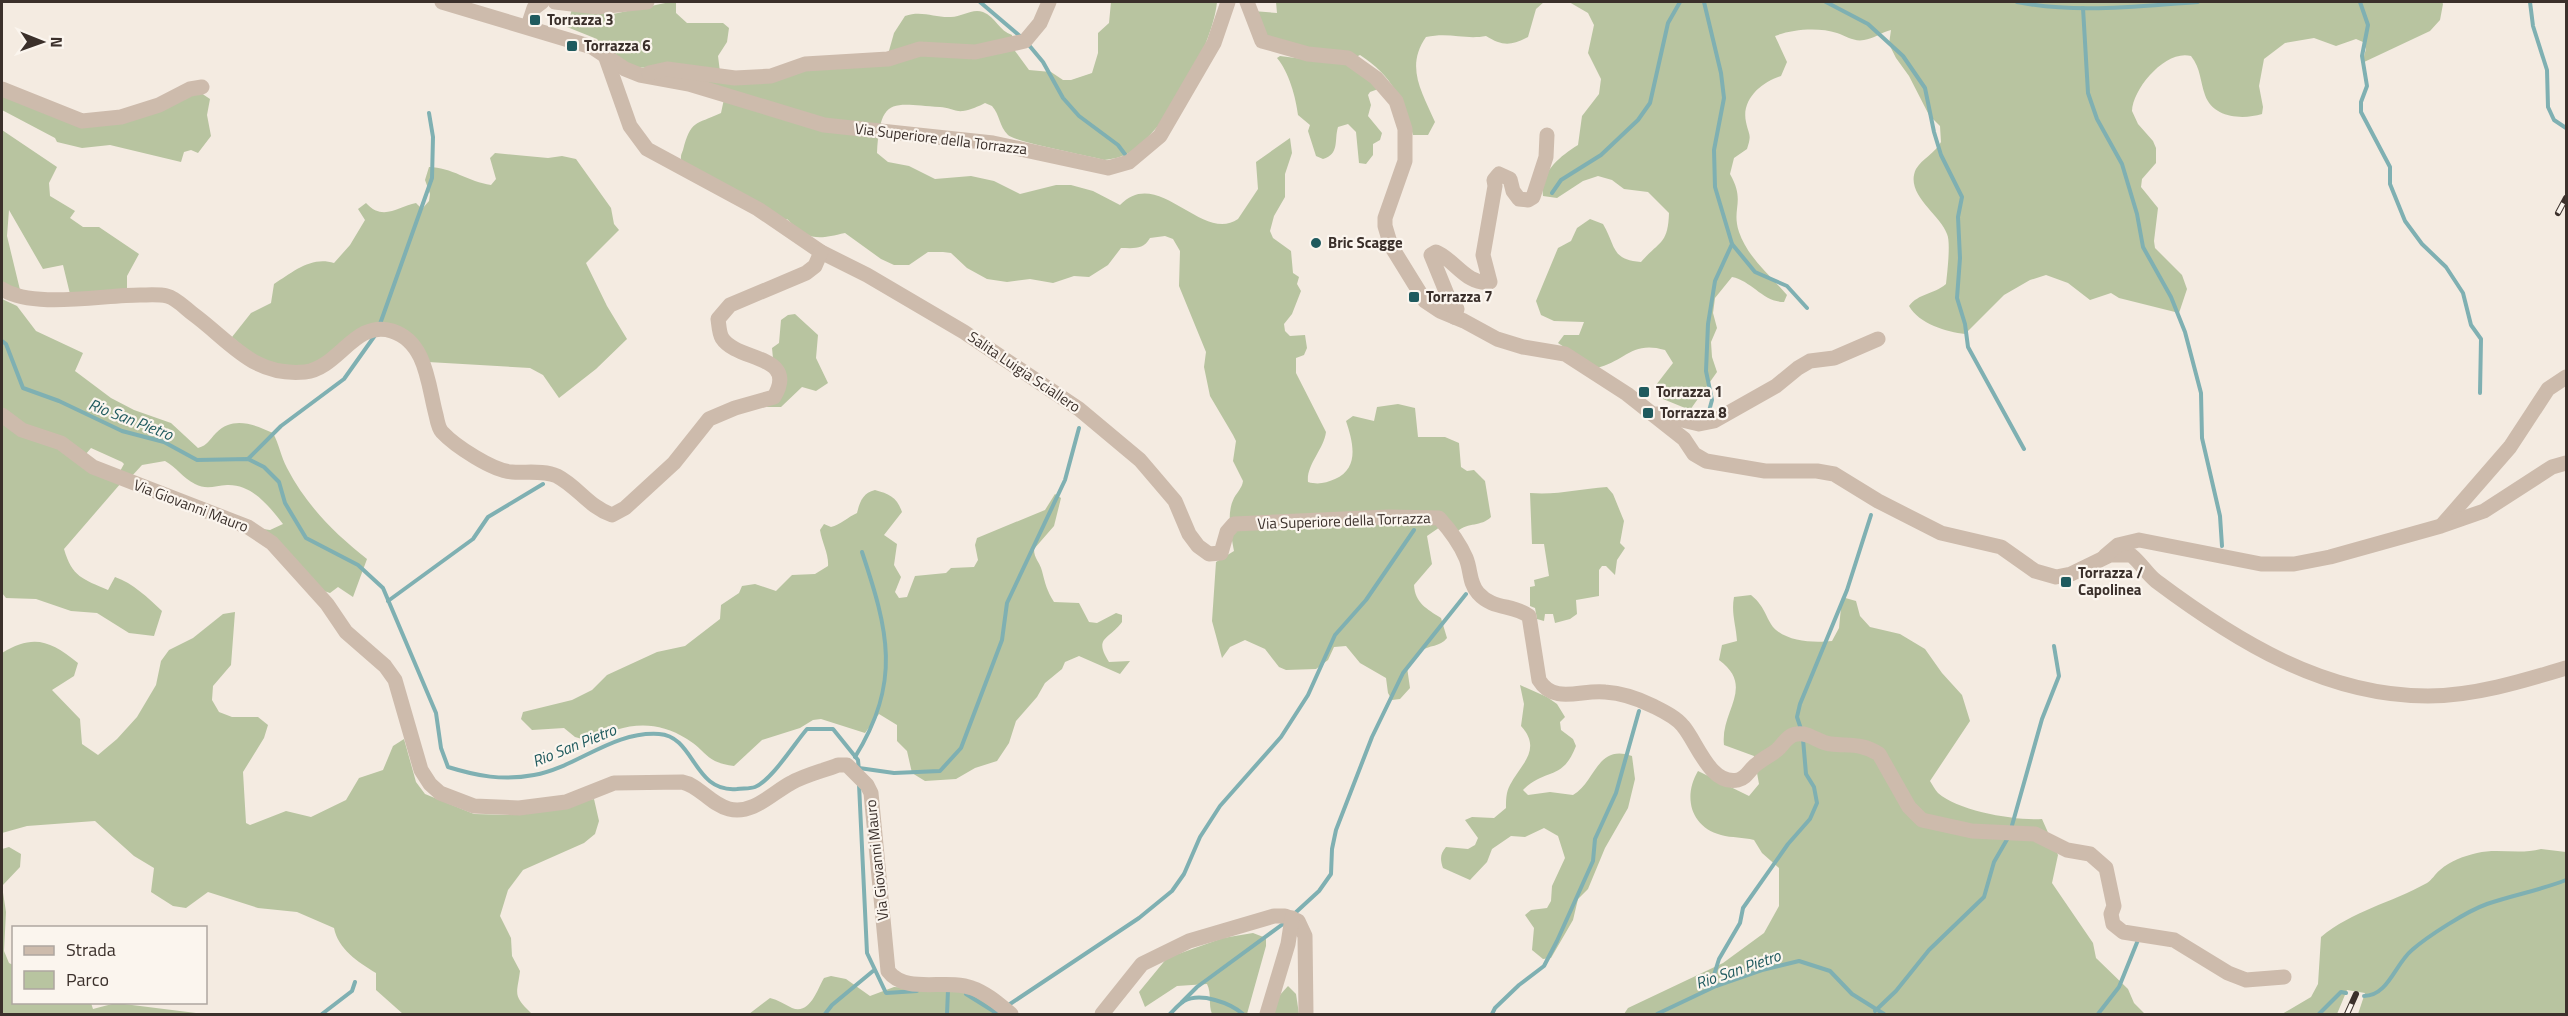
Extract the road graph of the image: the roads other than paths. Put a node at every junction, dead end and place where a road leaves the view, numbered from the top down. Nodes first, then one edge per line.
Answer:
1 (442, 2) edge
2 (542, 2) edge
3 (555, 2) edge
4 (647, 2) edge
5 (1049, 2) edge
6 (1228, 2) edge
7 (1247, 2) edge
8 (528, 26) junction
9 (606, 58) junction
10 (640, 75) junction
11 (202, 87) dead end
12 (2, 89) edge
13 (1547, 135) dead end
14 (822, 252) junction
15 (2, 289) edge
16 (1454, 317) junction
17 (1878, 339) dead end
18 (2566, 377) edge
19 (1641, 405) junction
20 (2, 415) edge
21 (2566, 463) edge
22 (2441, 526) junction
23 (1190, 534) joint
24 (2100, 559) junction
25 (2566, 668) edge
26 (1292, 918) junction
27 (2284, 977) dead end
28 (1011, 1014) edge
29 (1102, 1014) edge
30 (1267, 1014) edge
31 (1306, 1014) edge

1 - 8 street, Via Superiore della Torrazza
2 - 8 street
3 - 4 street
5 - 10 street
6 - 10 street, Via Superiore della Torrazza
7 - 16 street
8 - 9 street, Via Superiore della Torrazza
9 - 10 street, Via Superiore della Torrazza
9 - 14 street, Salita Luigia Sciallero
11 - 12 street
13 - 16 street
14 - 15 street
14 - 23 street, Salita Luigia Sciallero
16 - 19 street
17 - 19 street
18 - 22 street
19 - 24 street
20 - 28 street, Via Giovanni Mauro
21 - 22 street
22 - 24 street
23 - 27 street, Via Superiore della Torrazza
24 - 25 street
26 - 29 street
26 - 30 street
26 - 31 street

